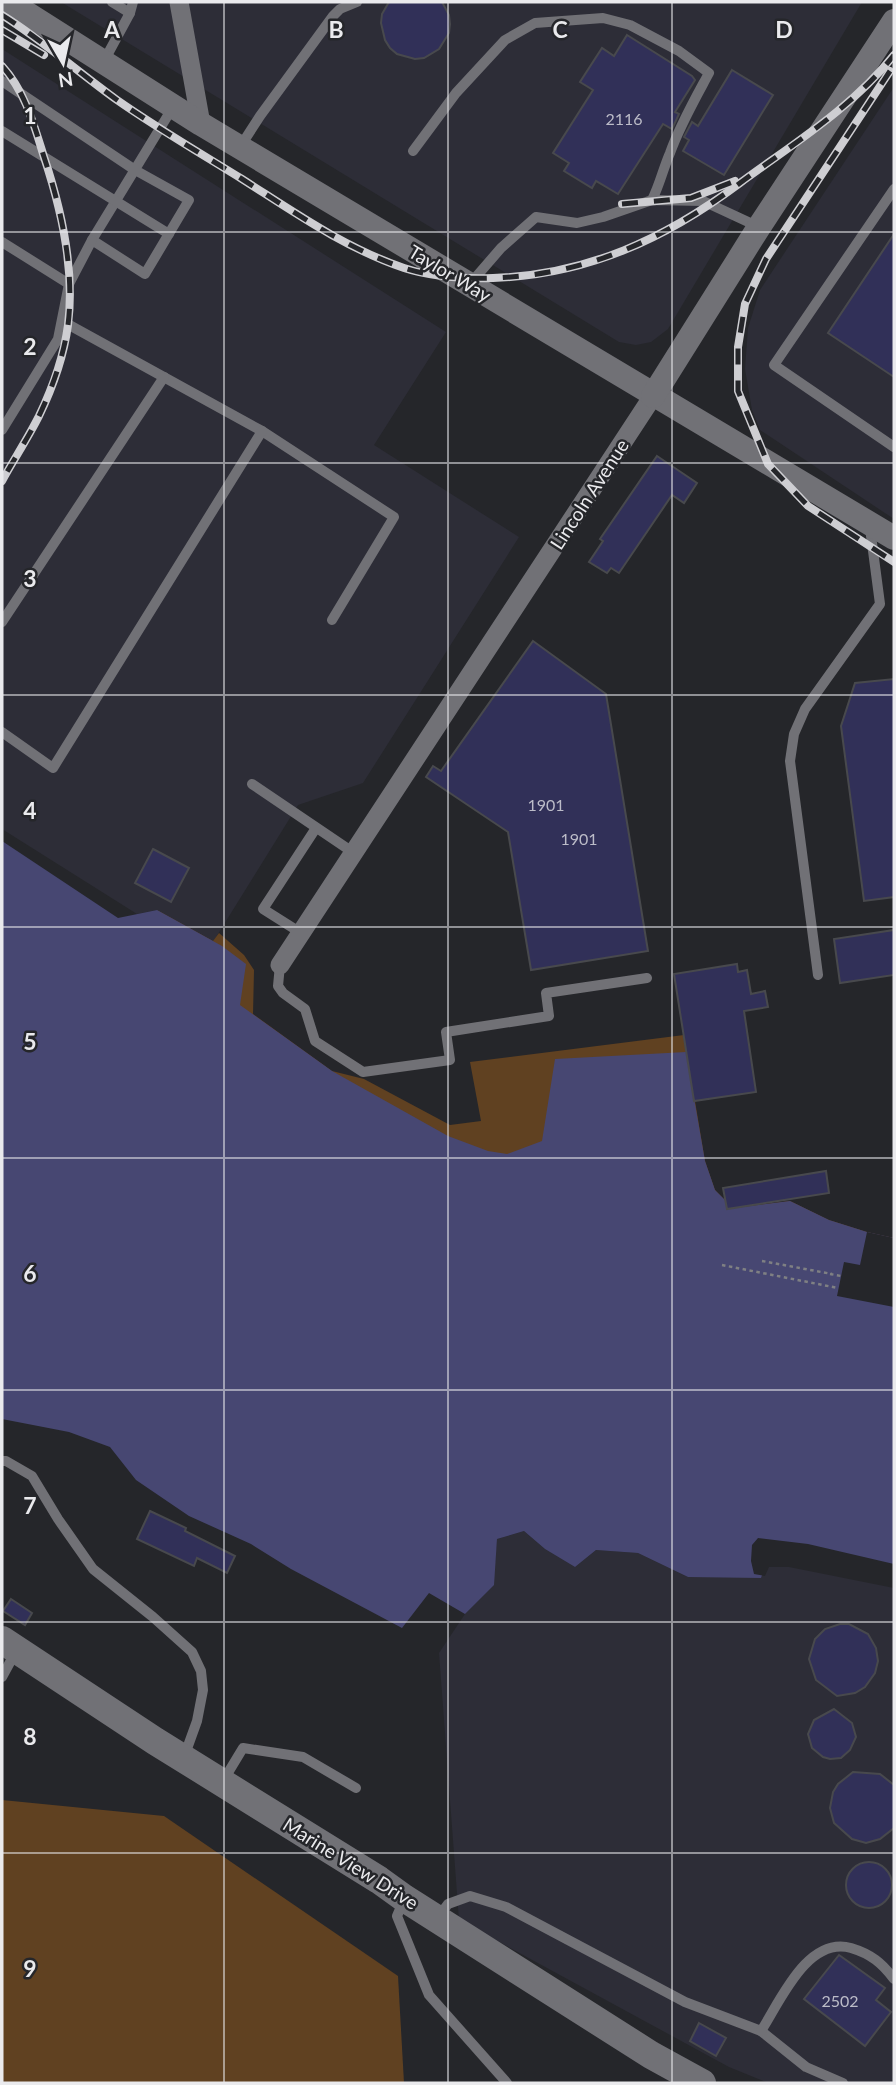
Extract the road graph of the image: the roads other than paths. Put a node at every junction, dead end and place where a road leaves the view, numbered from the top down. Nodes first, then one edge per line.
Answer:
1 (9, 2) edge
2 (112, 2) edge
3 (132, 2) edge
4 (179, 2) edge
5 (357, 2) edge
6 (130, 13) junction
7 (894, 21) edge
8 (103, 62) junction
9 (2, 81) edge
10 (174, 106) junction
11 (201, 124) junction
12 (2, 131) edge
13 (240, 147) junction
14 (412, 151) dead end
15 (135, 170) junction
16 (894, 189) edge
17 (652, 200) junction
18 (116, 202) junction
19 (759, 227) junction
20 (169, 234) junction
21 (92, 240) junction
22 (2, 242) edge
23 (69, 284) junction
24 (469, 285) junction
25 (62, 321) junction
26 (164, 377) junction
27 (653, 396) junction
28 (2, 430) edge
29 (262, 431) junction
30 (894, 447) edge
31 (870, 524) junction
32 (894, 538) edge
33 (332, 621) dead end
34 (2, 622) edge
35 (2, 732) edge
36 (252, 784) dead end
37 (316, 828) junction
38 (354, 853) junction
39 (301, 933) junction
40 (280, 965) joint
41 (818, 975) dead end
42 (647, 978) dead end
43 (2, 1461) edge
44 (9, 1645) edge
45 (2, 1676) edge
46 (183, 1758) junction
47 (222, 1783) junction
48 (356, 1788) dead end
49 (404, 1898) junction
50 (438, 1918) junction
51 (894, 1979) edge
52 (761, 2031) junction
53 (507, 2083) edge
54 (702, 2083) edge
55 (843, 2083) edge

1 - 8 street, Taylor Way
2 - 6 lane
3 - 6 lane
4 - 11 street
5 - 13 lane
6 - 8 lane
7 - 19 street, Lincoln Avenue
8 - 10 street, Taylor Way
9 - 15 lane
10 - 11 street, Taylor Way
10 - 15 lane
11 - 13 street, Taylor Way
12 - 18 lane
13 - 24 street, Taylor Way
14 - 17 lane
15 - 18 lane
15 - 20 lane
16 - 30 lane
17 - 19 lane
17 - 24 lane
18 - 20 lane
18 - 21 lane
19 - 27 street, Lincoln Avenue
20 - 21 lane
21 - 23 lane
22 - 23 lane
23 - 25 lane
24 - 27 street, Taylor Way
25 - 26 lane
25 - 28 lane
26 - 29 lane
26 - 34 lane
27 - 31 street, Taylor Way
27 - 38 street, Lincoln Avenue
29 - 33 lane
29 - 35 lane
31 - 32 street, Taylor Way
31 - 41 lane
36 - 37 lane
37 - 38 lane
37 - 39 lane
38 - 39 street, Lincoln Avenue
39 - 40 street, Lincoln Avenue
40 - 42 lane
43 - 46 lane
44 - 45 lane
44 - 46 main road, Marine View Drive
46 - 47 main road, Marine View Drive
47 - 48 lane
47 - 49 main road, Marine View Drive
49 - 50 main road, Marine View Drive
49 - 53 lane
50 - 52 lane
50 - 54 main road, Marine View Drive
51 - 52 lane
52 - 55 lane

